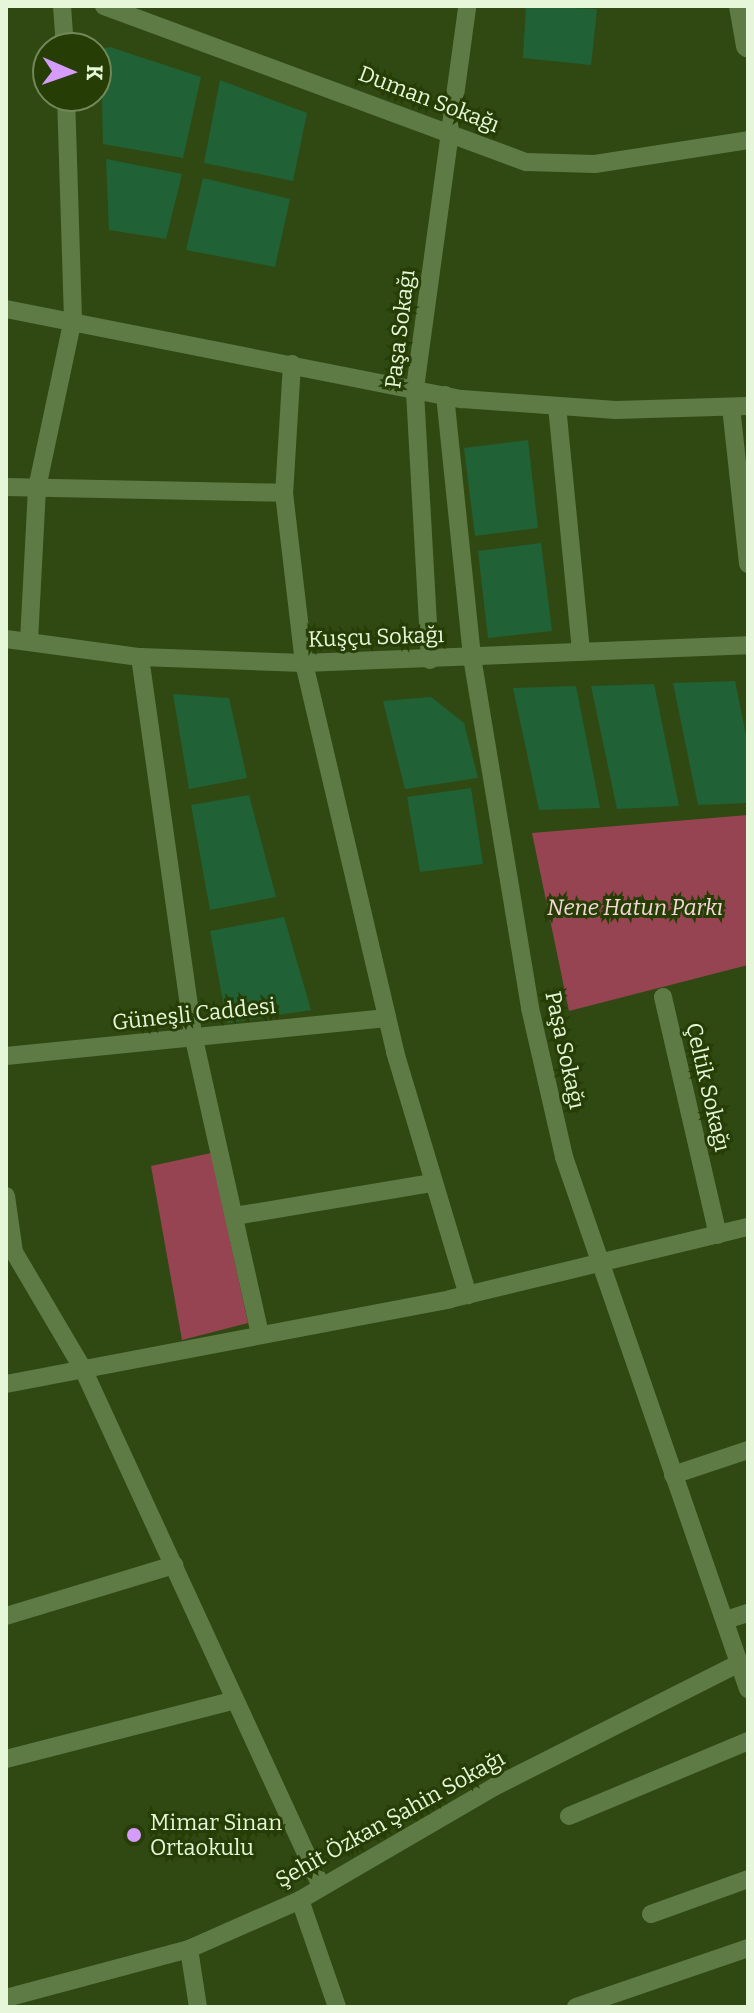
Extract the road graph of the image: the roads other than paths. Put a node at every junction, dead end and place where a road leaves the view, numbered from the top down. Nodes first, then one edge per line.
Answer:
1 (62, 6) edge
2 (104, 6) edge
3 (467, 6) edge
4 (741, 6) edge
5 (64, 32) edge
6 (748, 45) edge
7 (67, 112) edge
8 (451, 131) junction
9 (748, 140) edge
10 (6, 309) edge
11 (73, 319) junction
12 (292, 364) junction
13 (415, 388) junction
14 (445, 395) junction
15 (557, 406) junction
16 (739, 406) edge
17 (6, 487) edge
18 (37, 488) junction
19 (284, 493) junction
20 (748, 564) edge
21 (6, 639) edge
22 (29, 641) junction
23 (748, 645) edge
24 (581, 652) junction
25 (140, 657) junction
26 (472, 657) junction
27 (430, 660) junction
28 (304, 663) junction
29 (663, 997) dead end
30 (387, 1018) junction
31 (194, 1039) junction
32 (6, 1056) edge
33 (432, 1183) junction
34 (6, 1196) edge
35 (235, 1216) junction
36 (748, 1227) edge
37 (718, 1235) junction
38 (10, 1252) edge
39 (597, 1265) junction
40 (468, 1295) junction
41 (260, 1335) junction
42 (83, 1369) junction
43 (6, 1384) edge
44 (748, 1450) edge
45 (673, 1475) junction
46 (174, 1565) junction
47 (748, 1613) edge
48 (6, 1616) edge
49 (726, 1620) junction
50 (739, 1663) junction
51 (748, 1689) edge
52 (235, 1700) junction
53 (748, 1741) edge
54 (6, 1759) edge
55 (569, 1816) dead end
56 (748, 1879) edge
57 (321, 1886) junction
58 (300, 1900) junction
59 (651, 1914) dead end
60 (748, 1948) edge
61 (189, 1949) junction
62 (18, 1999) edge
63 (198, 2007) edge
64 (337, 2007) edge
65 (576, 2007) edge

1 - 5 street
2 - 8 street, Duman Sokağı
3 - 8 street, Paşa Sokağı
4 - 6 main road
7 - 11 street
8 - 9 street, Duman Sokağı
8 - 13 street, Paşa Sokağı
10 - 11 street
11 - 12 street
11 - 18 street
12 - 13 street
12 - 19 street
13 - 14 street
13 - 27 street, Paşa Sokağı
14 - 15 street
14 - 26 street, Paşa Sokağı
15 - 16 street
15 - 24 street
16 - 20 street
17 - 18 street
18 - 19 street
18 - 22 street
19 - 28 street
21 - 22 street, Kuşçu Sokağı
22 - 25 street, Kuşçu Sokağı
23 - 24 street, Kuşçu Sokağı
24 - 26 street, Kuşçu Sokağı
25 - 28 street, Kuşçu Sokağı
25 - 31 street
26 - 27 street, Kuşçu Sokağı
26 - 39 street, Paşa Sokağı
27 - 28 street, Kuşçu Sokağı
28 - 30 street
29 - 37 street, Çeltik Sokağı
30 - 31 street, Güneşli Caddesi
30 - 33 street
31 - 32 street, Güneşli Caddesi
31 - 35 street
33 - 35 street
33 - 40 street
34 - 38 street
35 - 41 street
36 - 37 street
37 - 39 street
38 - 42 street
39 - 40 street
39 - 45 street, Paşa Sokağı
40 - 41 street
41 - 42 street
42 - 43 street
42 - 46 street
44 - 45 street
45 - 49 street, Paşa Sokağı
46 - 48 street
46 - 52 street
47 - 49 street
49 - 50 street, Paşa Sokağı
50 - 51 street, Paşa Sokağı
50 - 57 street, Şehit Özkan Şahin Sokağı
52 - 54 street
52 - 57 street
53 - 55 street
56 - 59 street
57 - 58 street, Şehit Özkan Şahin Sokağı
58 - 61 street, Şehit Özkan Şahin Sokağı
58 - 64 street
60 - 65 street
61 - 62 street, Şehit Özkan Şahin Sokağı
61 - 63 street

